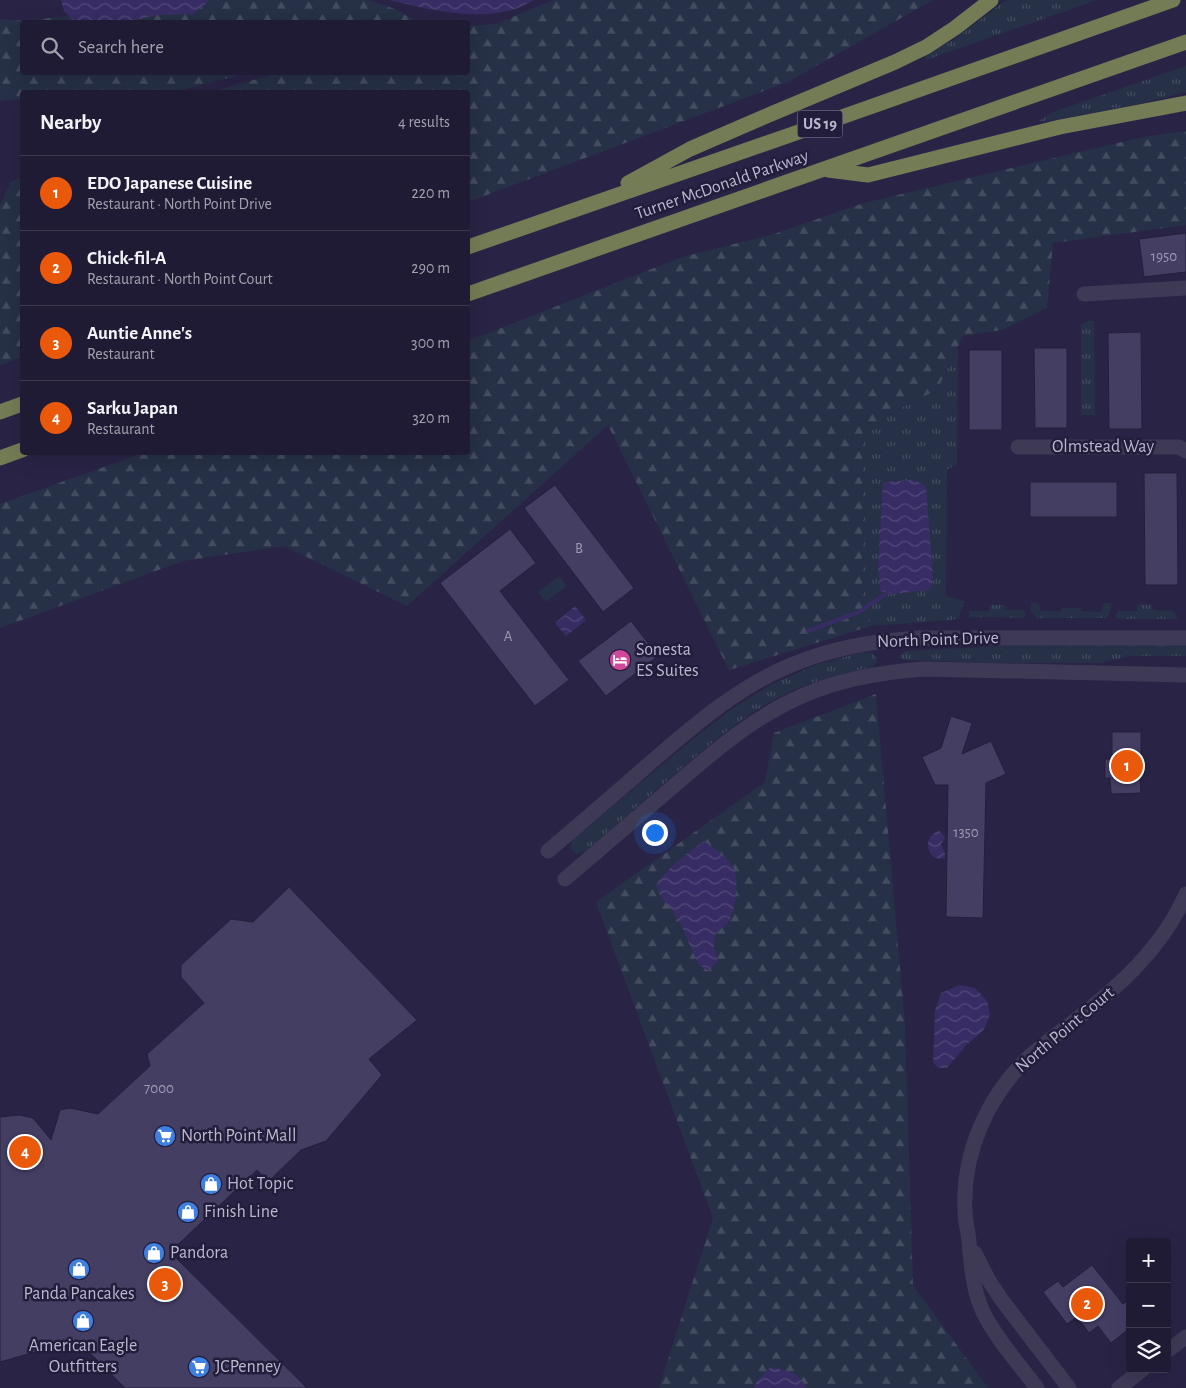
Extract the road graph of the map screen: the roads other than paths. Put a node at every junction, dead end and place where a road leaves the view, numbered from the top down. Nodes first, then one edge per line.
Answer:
1 (991, 0) edge
2 (1173, 0) edge
3 (1186, 42) edge
4 (1186, 103) edge
5 (824, 170) junction
6 (586, 205) junction
7 (470, 246) edge
8 (1186, 288) edge
9 (470, 293) edge
10 (1084, 294) dead end
11 (20, 405) edge
12 (0, 412) edge
13 (1018, 447) dead end
14 (20, 451) edge
15 (1186, 451) edge
16 (0, 458) edge
17 (1186, 638) edge
18 (1186, 675) edge
19 (548, 851) dead end
20 (565, 879) dead end
21 (1186, 894) edge
22 (969, 1237) junction
23 (1186, 1337) edge
24 (1171, 1348) edge
25 (1138, 1373) edge
26 (1037, 1388) edge
27 (1069, 1388) edge
28 (1119, 1388) edge

1 - 6 highway
2 - 6 highway, Turner McDonald Parkway / US 19
3 - 5 highway, Turner McDonald Parkway / US 19
4 - 5 highway
5 - 9 highway, Turner McDonald Parkway / US 19
6 - 7 highway, Turner McDonald Parkway / US 19
8 - 10 street
11 - 12 highway
13 - 15 street, Olmstead Way
14 - 16 highway
17 - 19 street, North Point Drive
18 - 20 street, North Point Drive
21 - 22 street, North Point Court
22 - 26 street, North Point Court
22 - 27 street, North Point Court
23 - 24 street
25 - 28 street

